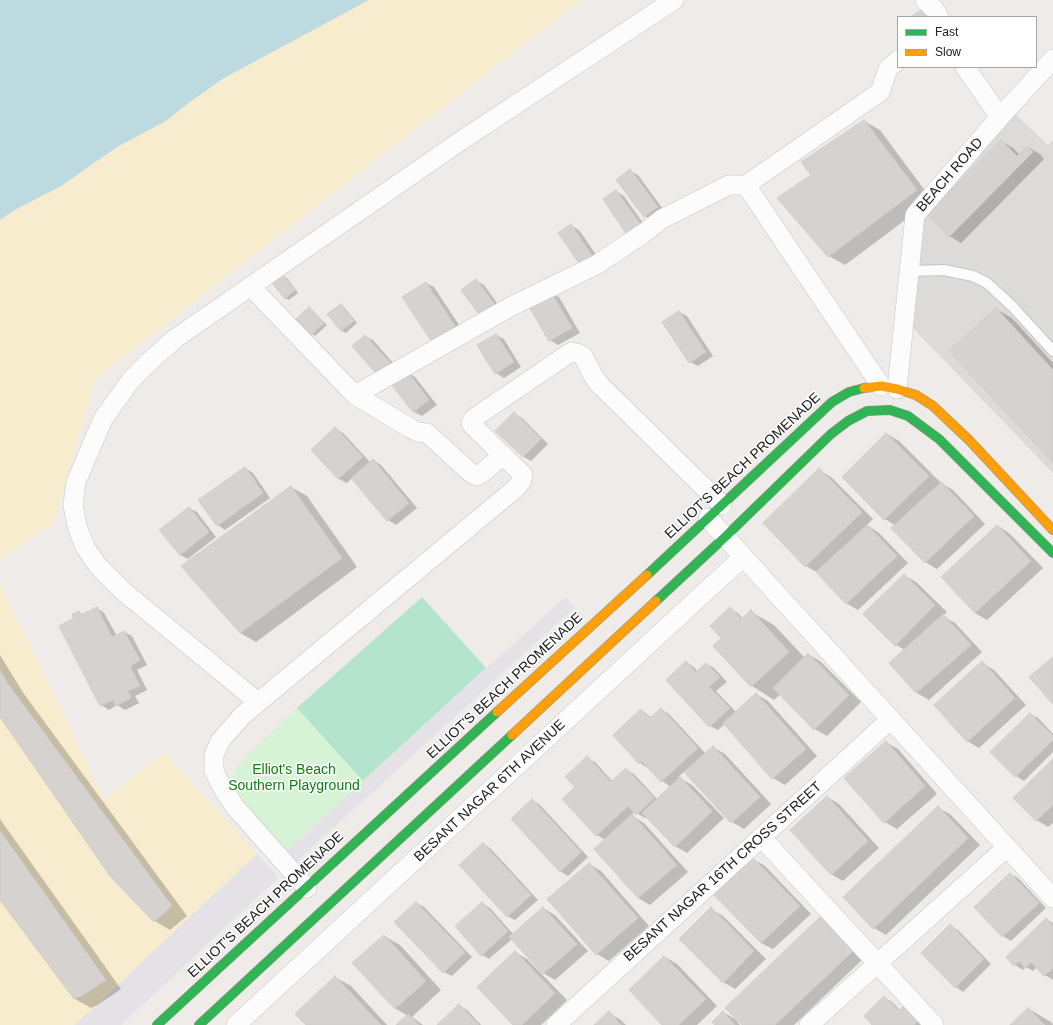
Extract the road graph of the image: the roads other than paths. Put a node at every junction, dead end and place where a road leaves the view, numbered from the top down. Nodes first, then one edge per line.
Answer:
1 (674, 0) edge
2 (925, 0) edge
3 (938, 16) edge
4 (1053, 59) edge
5 (897, 61) edge
6 (966, 68) edge
7 (1000, 117) junction
8 (746, 185) junction
9 (909, 271) junction
10 (250, 286) junction
11 (1053, 351) edge
12 (889, 388) junction
13 (355, 395) junction
14 (503, 455) junction
15 (722, 505) junction
16 (708, 518) junction
17 (1053, 530) edge
18 (725, 537) junction
19 (1052, 550) edge
20 (743, 557) junction
21 (258, 702) junction
22 (891, 719) junction
23 (761, 837) junction
24 (1007, 847) junction
25 (307, 888) junction
26 (1053, 898) edge
27 (878, 964) junction
28 (156, 1025) edge
29 (199, 1025) edge
30 (236, 1025) edge
31 (556, 1025) edge
32 (809, 1025) edge
33 (934, 1025) edge

1 - 10 street
2 - 3 street
4 - 7 street, BEACH ROAD
5 - 8 street
6 - 7 street
7 - 9 street, BEACH ROAD
8 - 12 street
8 - 13 street
9 - 11 lane
9 - 12 street, BEACH ROAD
10 - 13 street
10 - 21 street
12 - 15 street, ELLIOT'S BEACH PROMENADE
12 - 17 street
13 - 14 street
14 - 15 street
14 - 21 street
15 - 16 street, ELLIOT'S BEACH PROMENADE
16 - 18 street
16 - 25 street, ELLIOT'S BEACH PROMENADE
18 - 19 street
18 - 20 street
18 - 29 street
20 - 22 street
20 - 30 street, BESANT NAGAR 6TH AVENUE
21 - 25 street
22 - 23 street, BESANT NAGAR 16TH CROSS STREET
22 - 24 street
23 - 27 street
23 - 31 street, BESANT NAGAR 16TH CROSS STREET
24 - 26 street
24 - 27 street
25 - 28 street, ELLIOT'S BEACH PROMENADE
27 - 32 street
27 - 33 street

